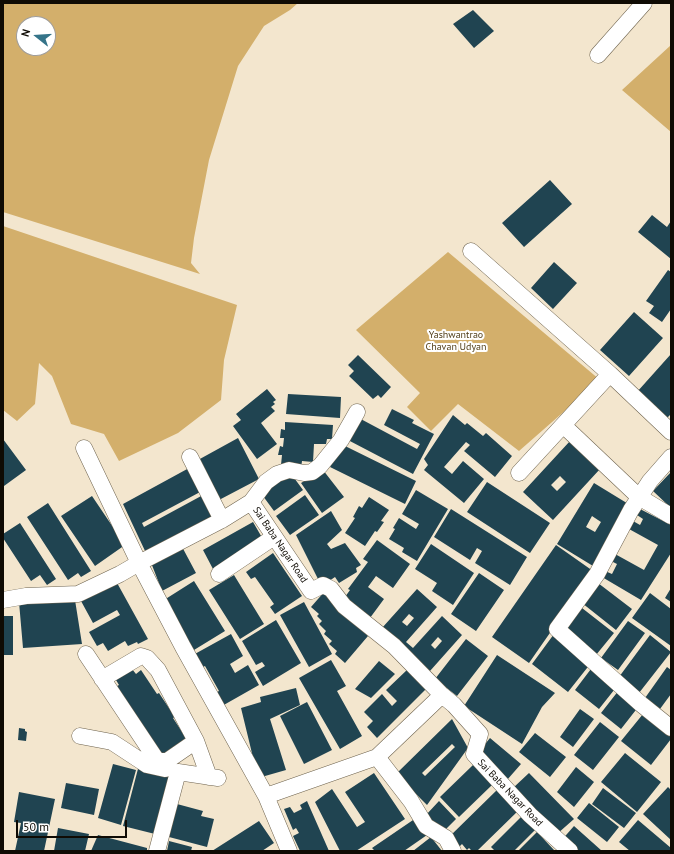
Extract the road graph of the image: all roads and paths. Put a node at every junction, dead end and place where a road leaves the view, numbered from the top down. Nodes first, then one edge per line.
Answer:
1 (644, 3) edge
2 (598, 55) dead end
3 (471, 251) dead end
4 (610, 374) junction
5 (357, 412) dead end
6 (563, 425) junction
7 (671, 432) edge
8 (84, 448) dead end
9 (190, 457) dead end
10 (671, 457) edge
11 (518, 473) dead end
12 (639, 497) junction
13 (251, 502) junction
14 (671, 516) edge
15 (222, 520) junction
16 (274, 536) junction
17 (139, 563) junction
18 (219, 574) dead end
19 (3, 600) edge
20 (86, 654) dead end
21 (102, 679) junction
22 (442, 695) junction
23 (671, 728) edge
24 (80, 736) dead end
25 (196, 741) junction
26 (377, 757) junction
27 (159, 764) junction
28 (178, 772) junction
29 (266, 796) junction
30 (568, 850) edge
31 (157, 851) edge
32 (289, 851) edge
33 (453, 851) edge

1 - 2 street
3 - 4 street
4 - 6 street
4 - 7 street
5 - 13 street
6 - 11 street
6 - 12 street
8 - 17 street
9 - 15 street
10 - 12 street
12 - 14 street
12 - 23 street
13 - 15 street, Sai Baba Nagar Road
13 - 16 street, Sai Baba Nagar Road
15 - 17 street, Sai Baba Nagar Road
16 - 18 street
16 - 22 street, Sai Baba Nagar Road
17 - 19 street, Sai Baba Nagar Road
17 - 29 street
20 - 21 street
21 - 25 street
21 - 27 street
22 - 26 street
22 - 30 street, Sai Baba Nagar Road
24 - 27 street
25 - 27 street
25 - 28 street
26 - 29 street
26 - 33 street
27 - 28 street
28 - 31 street
29 - 32 street

